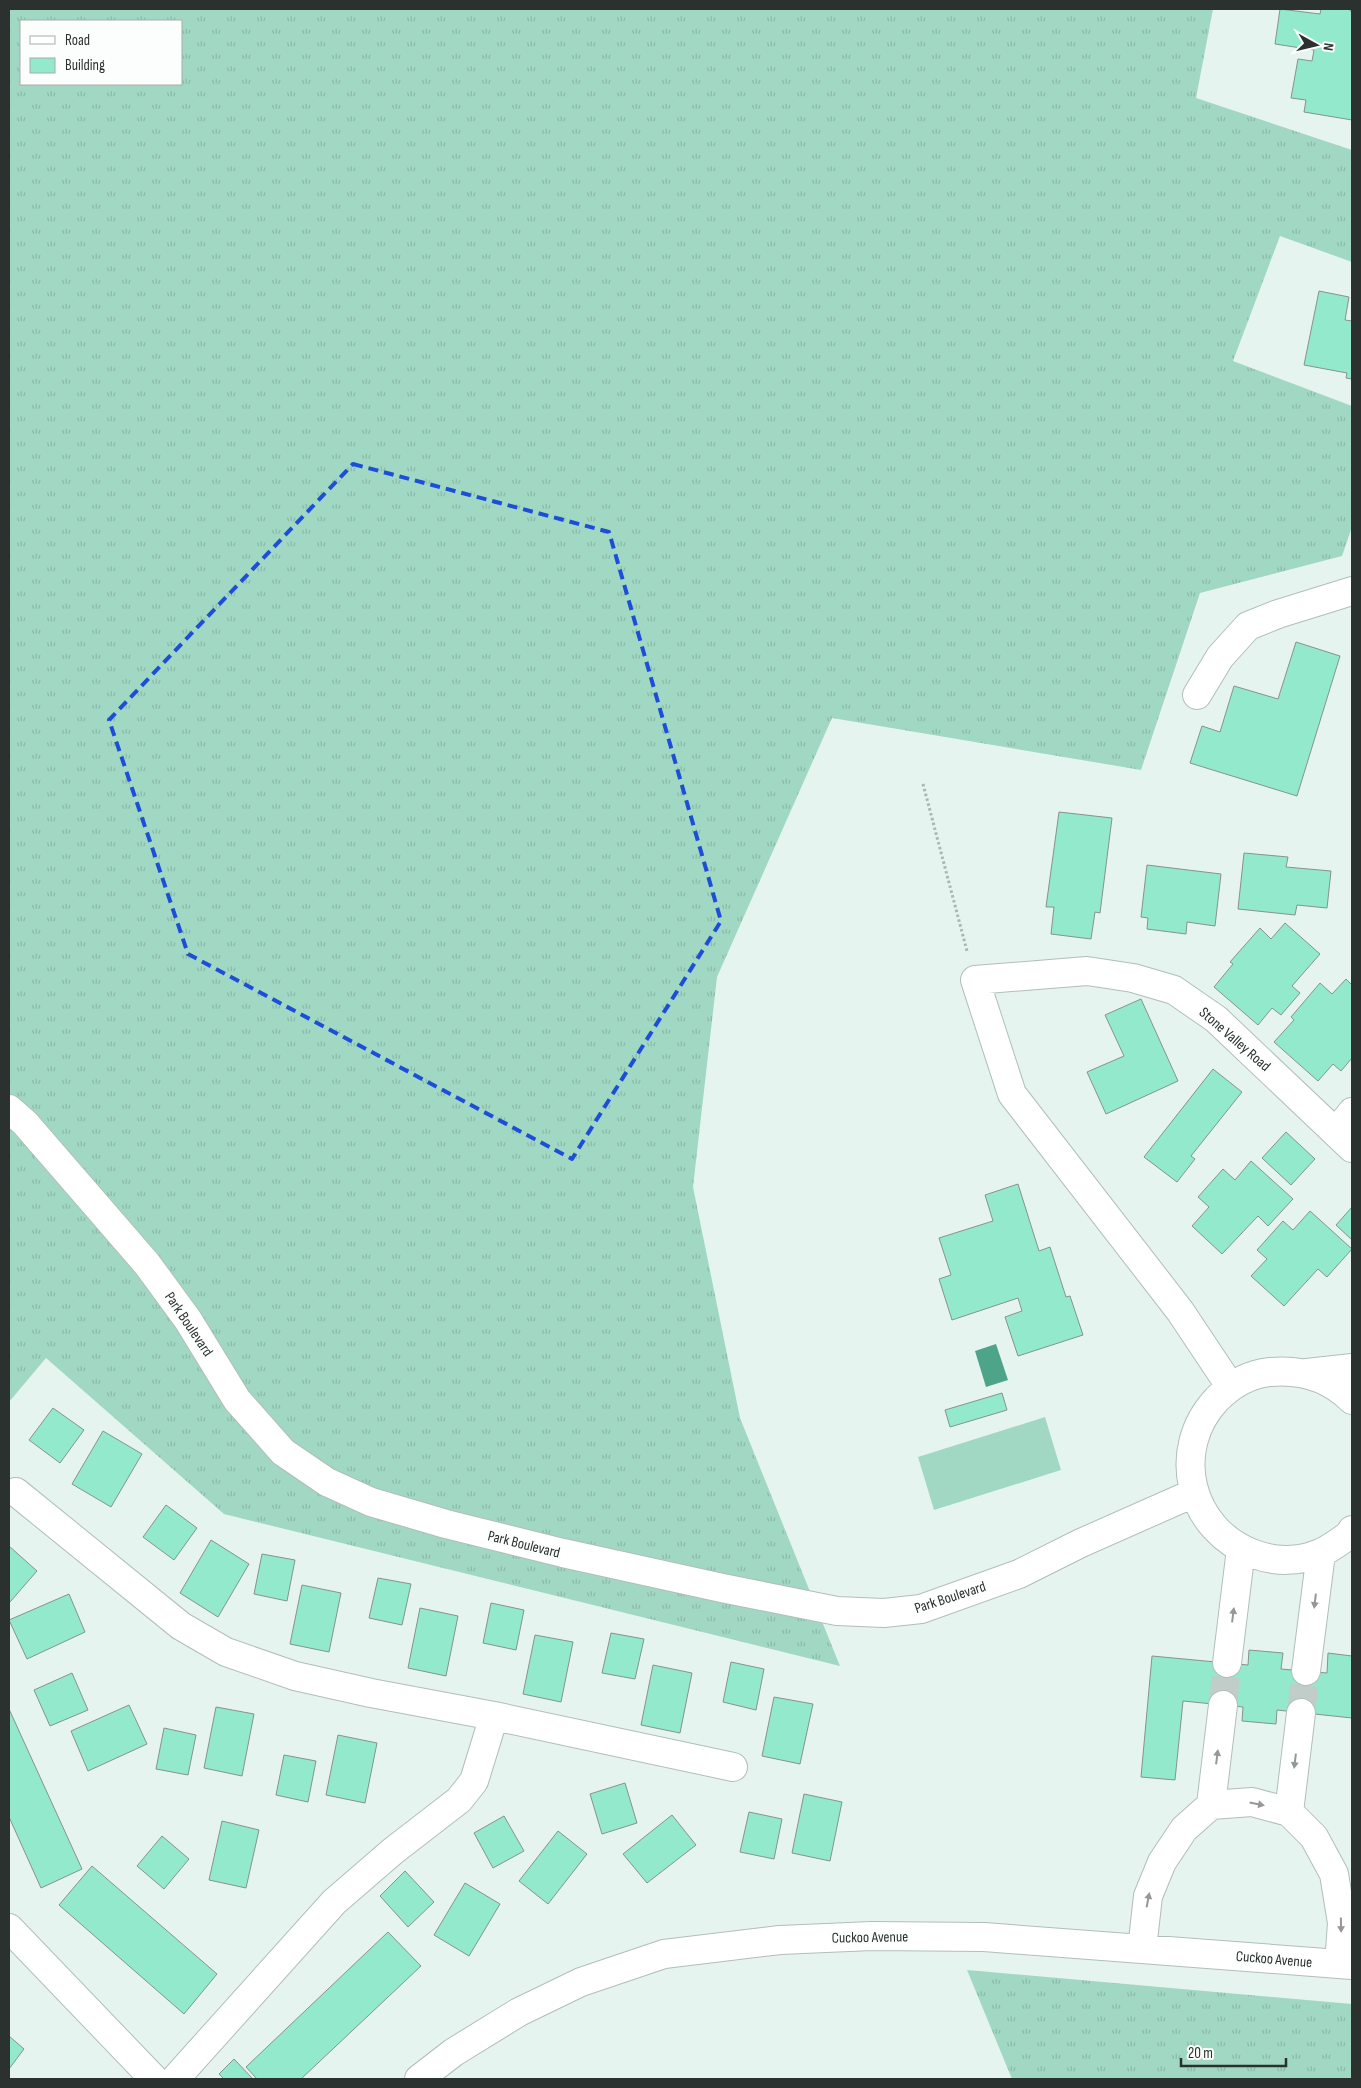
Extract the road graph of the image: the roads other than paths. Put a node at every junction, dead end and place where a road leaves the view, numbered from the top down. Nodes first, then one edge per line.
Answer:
1 (1352, 591) edge
2 (1197, 695) dead end
3 (9, 1110) edge
4 (1347, 1131) edge
5 (1352, 1368) edge
6 (1306, 1373) junction
7 (1230, 1386) junction
8 (1352, 1400) edge
9 (16, 1492) dead end
10 (1194, 1493) junction
11 (1352, 1530) edge
12 (1241, 1549) junction
13 (1321, 1553) junction
14 (1228, 1663) tunnel mouth
15 (1306, 1671) tunnel mouth
16 (1223, 1705) tunnel mouth
17 (1301, 1713) tunnel mouth
18 (494, 1716) junction
19 (732, 1767) dead end
20 (1211, 1805) junction
21 (1289, 1812) junction
22 (9, 1928) edge
23 (1142, 1949) junction
24 (1346, 1965) edge
25 (154, 2079) edge
26 (175, 2079) edge
27 (419, 2079) edge

1 - 2 street
3 - 10 street, Park Boulevard
4 - 7 street, Stone Valley Road
5 - 6 street
6 - 7 street
6 - 8 street
7 - 10 street
9 - 18 street
10 - 12 street
11 - 13 street
12 - 13 street
14 -> 12 street
13 -> 15 street
20 -> 16 street
17 -> 21 street
18 - 19 street
18 - 26 street
20 -> 21 street
23 -> 20 street
21 -> 24 street
22 - 25 street
23 - 24 street, Cuckoo Avenue
23 - 27 street, Cuckoo Avenue

